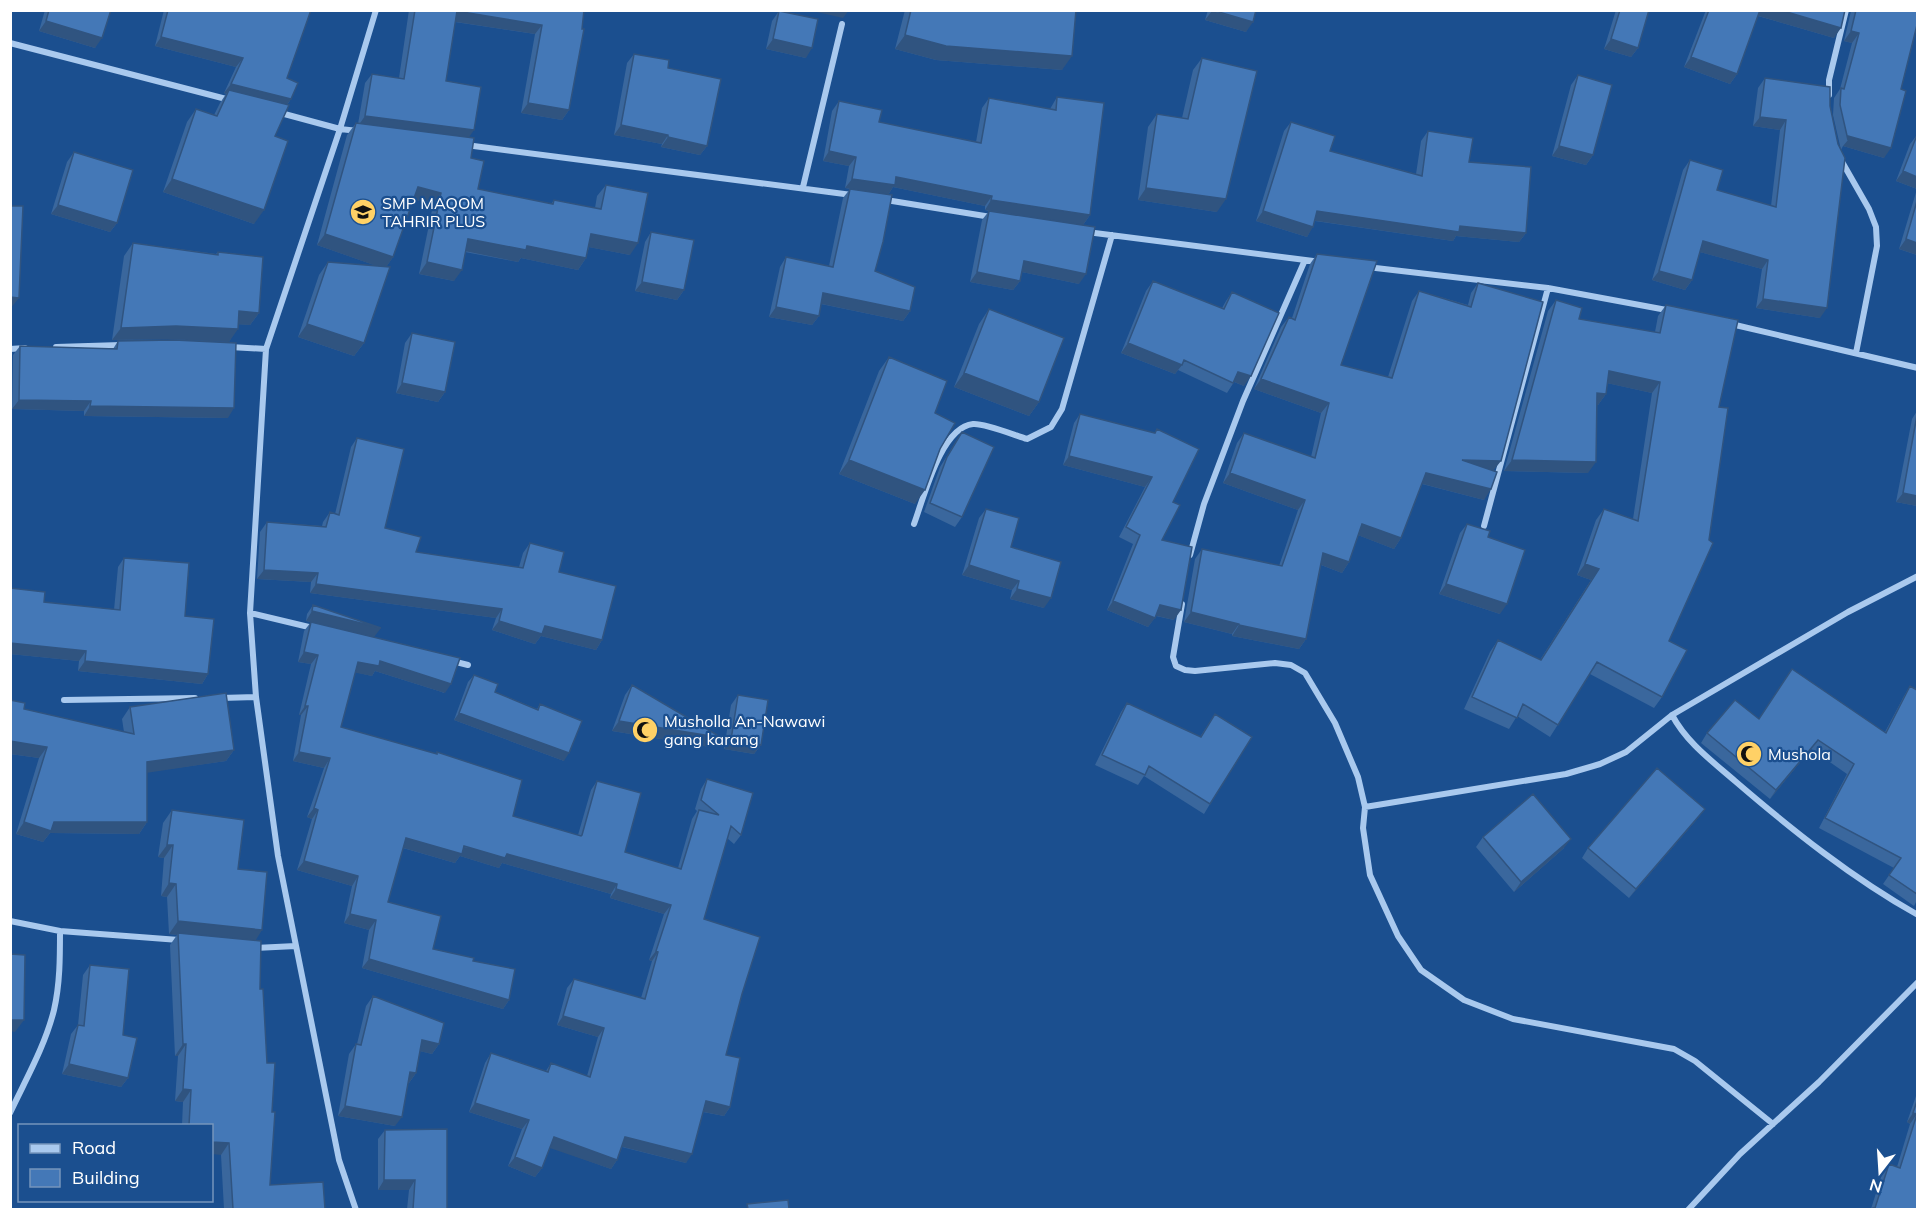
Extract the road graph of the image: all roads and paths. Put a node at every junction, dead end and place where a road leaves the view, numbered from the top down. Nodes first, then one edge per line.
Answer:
1 (376, 10) edge
2 (1846, 10) edge
3 (842, 24) dead end
4 (10, 43) edge
5 (238, 102) edge
6 (1829, 103) edge
7 (272, 111) edge
8 (340, 129) junction
9 (364, 132) edge
10 (459, 144) edge
11 (1836, 153) edge
12 (803, 187) junction
13 (860, 196) edge
14 (883, 200) edge
15 (997, 218) edge
16 (1077, 230) edge
17 (1112, 235) junction
18 (1305, 260) junction
19 (1328, 263) edge
20 (1363, 267) edge
21 (1548, 288) junction
22 (1678, 312) edge
23 (1723, 322) edge
24 (134, 345) edge
25 (222, 347) edge
26 (33, 348) edge
27 (44, 348) edge
28 (10, 349) edge
29 (266, 349) junction
30 (1856, 353) junction
31 (1917, 368) edge
32 (914, 524) dead end
33 (1484, 526) dead end
34 (1189, 564) edge
35 (1917, 576) edge
36 (1183, 599) edge
37 (250, 613) junction
38 (319, 630) edge
39 (445, 660) edge
40 (468, 665) dead end
41 (256, 697) junction
42 (198, 698) edge
43 (210, 698) edge
44 (64, 700) dead end
45 (1672, 715) junction
46 (1365, 807) junction
47 (1917, 915) edge
48 (10, 921) edge
49 (60, 931) junction
50 (188, 941) edge
51 (296, 945) junction
52 (249, 948) edge
53 (1917, 982) edge
54 (10, 1113) edge
55 (1773, 1124) junction
56 (356, 1209) edge
57 (1688, 1209) edge

1 - 8 street
2 - 6 street
3 - 12 street
4 - 5 street
7 - 8 street
8 - 9 street
8 - 29 street
10 - 12 street
11 - 30 street
12 - 13 street
14 - 15 street
16 - 17 street
17 - 18 street
17 - 32 street
18 - 19 street
18 - 34 street
20 - 21 street
21 - 22 street
21 - 33 street
23 - 30 street
24 - 27 street
25 - 29 street
26 - 28 street
29 - 37 street
30 - 31 street
35 - 45 street
36 - 46 street
37 - 38 street
37 - 41 street
39 - 40 street
41 - 43 street
41 - 51 street
42 - 44 street
45 - 46 street
45 - 47 street
46 - 55 street
48 - 49 street
49 - 50 street
49 - 54 street
51 - 52 street
51 - 56 street
53 - 55 street
55 - 57 street

